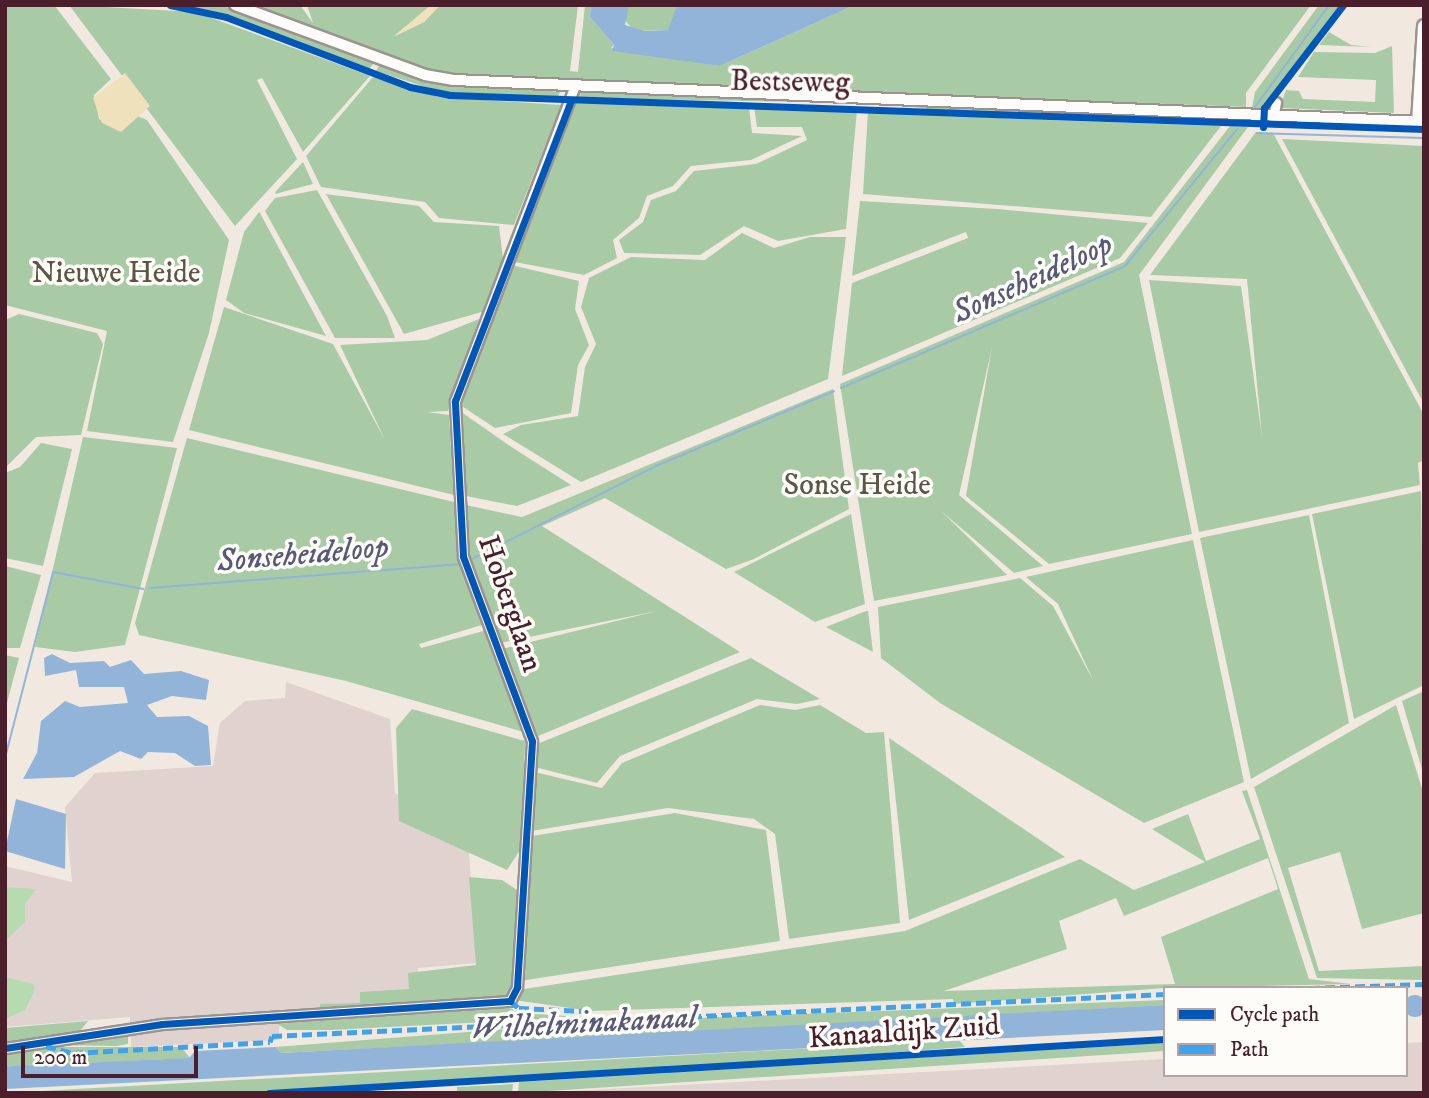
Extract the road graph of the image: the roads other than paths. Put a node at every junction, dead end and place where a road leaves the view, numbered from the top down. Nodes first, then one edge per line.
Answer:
1 (236, 5) edge
2 (1424, 26) edge
3 (575, 85) junction
4 (1274, 110) junction
5 (1421, 119) edge
6 (5, 1048) edge

1 - 3 main road, Bestseweg
2 - 5 highway
3 - 4 main road, Bestseweg
3 - 6 street, Hoberglaan
4 - 5 main road, Bestseweg
4 - 5 main road, Bestseweg

